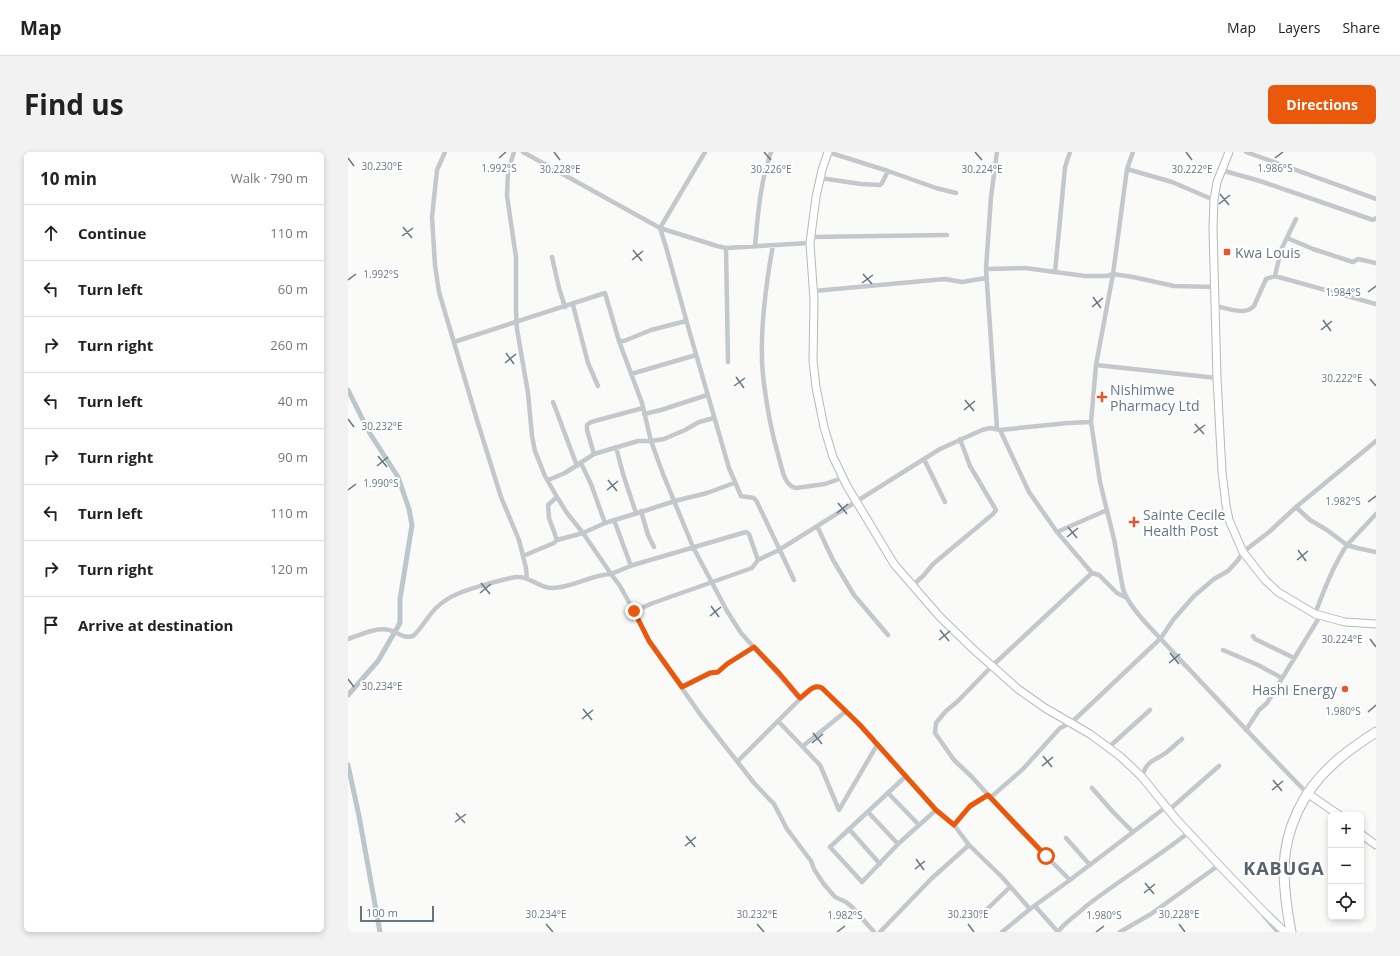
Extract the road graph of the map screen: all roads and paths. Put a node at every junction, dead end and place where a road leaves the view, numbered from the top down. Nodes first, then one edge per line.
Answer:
1 (445, 152) edge
2 (514, 152) edge
3 (523, 152) edge
4 (705, 152) edge
5 (771, 152) edge
6 (828, 152) edge
7 (997, 152) edge
8 (1070, 152) edge
9 (1133, 152) edge
10 (1229, 152) edge
11 (1246, 152) edge
12 (1127, 169) junction
13 (1221, 170) junction
14 (888, 172) junction
15 (820, 178) junction
16 (956, 193) dead end
17 (1376, 199) edge
18 (1214, 200) junction
19 (1376, 218) edge
20 (1296, 219) dead end
21 (660, 228) junction
22 (946, 235) dead end
23 (1287, 238) junction
24 (811, 240) junction
25 (773, 245) junction
26 (754, 246) junction
27 (726, 248) junction
28 (552, 257) dead end
29 (1376, 263) edge
30 (986, 269) junction
31 (1055, 272) junction
32 (1113, 274) junction
33 (1275, 276) junction
34 (986, 278) junction
35 (1214, 287) junction
36 (814, 291) junction
37 (1376, 304) edge
38 (573, 305) junction
39 (1216, 306) junction
40 (565, 307) junction
41 (686, 321) junction
42 (516, 322) junction
43 (619, 341) junction
44 (454, 342) junction
45 (696, 355) junction
46 (728, 362) dead end
47 (1096, 365) junction
48 (631, 374) junction
49 (1217, 378) junction
50 (598, 386) dead end
51 (707, 395) junction
52 (553, 402) dead end
53 (643, 408) junction
54 (644, 414) junction
55 (714, 418) junction
56 (1091, 422) junction
57 (998, 429) junction
58 (960, 439) junction
59 (651, 441) junction
60 (1376, 441) edge
61 (616, 447) junction
62 (594, 454) junction
63 (924, 459) junction
64 (579, 465) junction
65 (842, 478) junction
66 (548, 480) junction
67 (734, 483) junction
68 (557, 497) junction
69 (675, 501) junction
70 (856, 501) junction
71 (945, 502) dead end
72 (1296, 507) junction
73 (1107, 510) junction
74 (638, 512) junction
75 (1376, 514) edge
76 (614, 520) junction
77 (605, 523) junction
78 (817, 526) junction
79 (1057, 532) junction
80 (583, 533) junction
81 (557, 540) junction
82 (1347, 545) junction
83 (654, 547) dead end
84 (693, 547) junction
85 (779, 550) junction
86 (1242, 552) junction
87 (1376, 552) edge
88 (523, 556) junction
89 (758, 560) junction
90 (631, 566) junction
91 (1092, 573) junction
92 (611, 574) junction
93 (527, 579) junction
94 (794, 580) dead end
95 (712, 582) junction
96 (913, 585) junction
97 (1125, 597) junction
98 (634, 611) junction
99 (1318, 615) junction
100 (1376, 624) edge
101 (888, 636) dead end
102 (1253, 636) dead end
103 (1161, 638) junction
104 (348, 639) edge
105 (754, 647) junction
106 (1222, 650) dead end
107 (1294, 658) junction
108 (992, 666) junction
109 (1282, 678) junction
110 (682, 687) junction
111 (800, 698) junction
112 (1150, 710) dead end
113 (845, 712) junction
114 (778, 721) junction
115 (1071, 723) junction
116 (1246, 730) junction
117 (1376, 732) edge
118 (1182, 739) dead end
119 (878, 745) junction
120 (803, 746) junction
121 (1109, 747) junction
122 (738, 761) junction
123 (1219, 766) dead end
124 (906, 776) junction
125 (1142, 777) junction
126 (1092, 788) dead end
127 (888, 793) junction
128 (1307, 793) junction
129 (990, 796) junction
130 (1168, 808) junction
131 (936, 810) junction
132 (868, 812) junction
133 (1335, 812) edge
134 (919, 825) junction
135 (954, 825) junction
136 (849, 829) junction
137 (1133, 832) junction
138 (1188, 833) junction
139 (1364, 836) edge
140 (1066, 838) dead end
141 (898, 844) junction
142 (970, 845) junction
143 (1376, 845) edge
144 (880, 864) junction
145 (1090, 865) junction
146 (1218, 865) junction
147 (1230, 877) junction
148 (1070, 880) junction
149 (1010, 887) junction
150 (1035, 906) junction
151 (1030, 909) junction
152 (980, 916) dead end
153 (874, 932) edge
154 (880, 932) edge
155 (1002, 932) edge
156 (1058, 932) edge
157 (1120, 932) edge
158 (1278, 932) edge
159 (1285, 932) edge
160 (1291, 932) edge

1 - 44 street
2 - 42 street
3 - 21 street
4 - 21 street
5 - 26 street
6 - 14 street
6 - 15 main road
7 - 30 street
8 - 31 street
9 - 12 street
10 - 13 main road
11 - 17 street
12 - 18 street
12 - 32 street
13 - 18 main road
13 - 19 street
14 - 15 street
14 - 16 street
15 - 24 main road
18 - 35 main road
20 - 23 street
21 - 27 street
21 - 41 street
22 - 24 street
23 - 29 street
23 - 33 street
24 - 25 street
24 - 36 main road
25 - 26 street
25 - 65 street
26 - 27 street
27 - 46 street
28 - 40 street
30 - 31 street
30 - 34 street
31 - 32 street
32 - 35 street
32 - 47 street
33 - 37 street
33 - 39 street
34 - 36 street
34 - 57 street
35 - 39 main road
36 - 65 main road
38 - 40 street
38 - 43 street
38 - 50 street
39 - 49 main road
40 - 42 street
41 - 43 street
41 - 45 street
42 - 44 street
42 - 66 street
43 - 48 street
44 - 88 street
45 - 48 street
45 - 51 street
47 - 49 street
47 - 56 street
48 - 53 street
49 - 86 main road
51 - 54 street
51 - 55 street
52 - 64 street
53 - 54 street
53 - 62 street
54 - 59 street
55 - 59 street
55 - 67 street
56 - 57 street
56 - 73 street
57 - 58 street
57 - 79 street
58 - 63 street
58 - 96 street
59 - 61 street
59 - 69 street
60 - 72 street
61 - 62 street
61 - 74 street
62 - 64 street
63 - 70 street
63 - 71 street
64 - 66 street
64 - 77 street
65 - 70 main road
66 - 68 street
67 - 69 street
67 - 85 street
68 - 80 street
68 - 81 street
69 - 74 street
69 - 84 street
70 - 78 street
70 - 96 main road
72 - 82 street
72 - 86 street
73 - 79 street
73 - 97 street
74 - 76 street
74 - 83 street
75 - 82 street
76 - 77 street
76 - 90 street
77 - 80 street
78 - 85 street
78 - 101 street
79 - 91 street
80 - 81 street
80 - 92 street
81 - 88 street
82 - 87 street
82 - 99 street
84 - 89 street
84 - 90 street
84 - 95 street
85 - 89 street
85 - 94 street
86 - 99 main road
86 - 103 street
88 - 93 street
89 - 95 street
90 - 92 street
91 - 97 street
91 - 108 street
92 - 93 street
92 - 98 street
93 - 104 street
95 - 98 street
95 - 105 street
96 - 108 main road
97 - 103 street
98 - 110 street
99 - 100 main road
99 - 107 street
102 - 107 street
103 - 115 street
103 - 116 street
105 - 110 street
105 - 111 street
106 - 109 street
107 - 109 street
108 - 115 main road
108 - 129 street
109 - 116 street
110 - 122 street
111 - 113 street
111 - 114 street
112 - 121 street
113 - 119 street
113 - 120 street
114 - 120 street
114 - 122 street
115 - 121 main road
115 - 129 street
116 - 128 street
117 - 128 highway
118 - 125 street
119 - 120 street
119 - 124 street
121 - 125 main road
122 - 153 street
123 - 130 street
124 - 127 street
124 - 131 street
125 - 130 main road
126 - 137 street
127 - 132 street
127 - 134 street
128 - 133 main road
128 - 160 highway
129 - 135 street
129 - 148 street
130 - 137 street
130 - 138 main road
131 - 134 street
131 - 135 street
132 - 136 street
132 - 141 street
134 - 141 street
135 - 142 street
136 - 144 street
136 - 144 street
137 - 145 street
138 - 146 main road
138 - 156 street
139 - 143 main road
140 - 145 street
141 - 144 street
142 - 149 street
142 - 154 street
145 - 148 street
146 - 147 main road
146 - 157 street
147 - 158 street
147 - 159 main road
148 - 150 street
149 - 151 street
149 - 152 street
150 - 151 street
150 - 156 street
151 - 155 street

